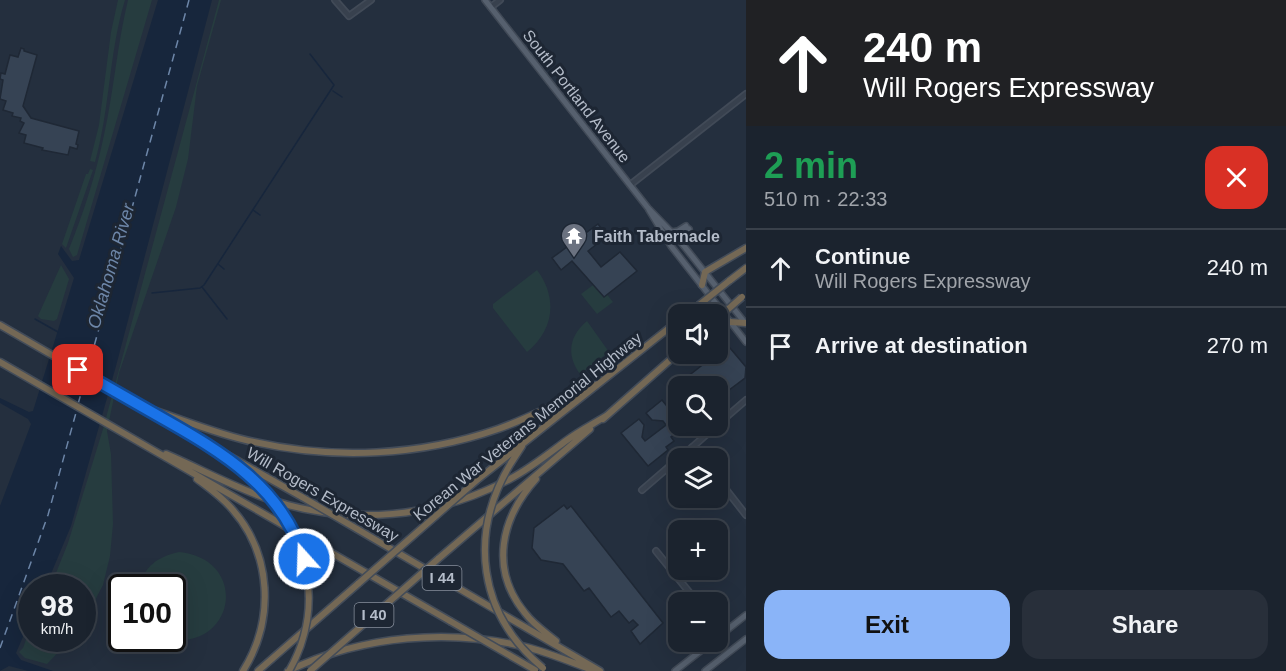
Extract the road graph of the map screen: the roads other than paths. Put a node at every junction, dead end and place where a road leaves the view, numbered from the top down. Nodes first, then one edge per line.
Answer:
1 (335, 0) edge
2 (371, 0) edge
3 (485, 0) edge
4 (500, 0) edge
5 (490, 7) junction
6 (746, 94) edge
7 (630, 185) junction
8 (648, 208) junction
9 (672, 232) junction
10 (680, 241) junction
11 (746, 248) edge
12 (746, 268) edge
13 (705, 272) junction
14 (702, 285) junction
15 (744, 295) edge
16 (700, 304) edge
17 (728, 309) edge
18 (730, 322) junction
19 (746, 324) edge
20 (0, 325) edge
21 (668, 329) edge
22 (746, 342) edge
23 (0, 362) edge
24 (668, 362) edge
25 (598, 384) junction
26 (746, 399) edge
27 (141, 406) junction
28 (606, 416) junction
29 (728, 416) edge
30 (705, 436) edge
31 (526, 441) junction
32 (142, 443) junction
33 (692, 447) edge
34 (217, 450) junction
35 (180, 466) junction
36 (548, 466) junction
37 (668, 468) edge
38 (642, 490) dead end
39 (728, 492) edge
40 (746, 515) edge
41 (656, 551) dead end
42 (689, 592) edge
43 (746, 615) edge
44 (728, 630) edge
45 (746, 639) edge
46 (699, 652) edge
47 (570, 653) junction
48 (540, 670) edge
49 (243, 671) edge
50 (258, 671) edge
51 (288, 671) edge
52 (310, 671) edge
53 (595, 671) edge
54 (600, 671) edge
55 (675, 671) edge
56 (705, 671) edge

1 - 2 street
3 - 5 main road, South Portland Avenue
4 - 5 street
5 - 7 main road, South Portland Avenue
6 - 7 street
7 - 8 main road, South Portland Avenue
8 - 9 main road, South Portland Avenue
8 - 14 main road, South Portland Avenue
9 - 10 main road, South Portland Avenue
9 - 10 main road
10 - 13 main road, South Portland Avenue
11 - 13 highway
12 - 16 highway, bridge
13 - 14 highway
13 - 19 main road, South Portland Avenue
14 - 18 main road, South Portland Avenue
15 - 17 highway, bridge
18 - 19 highway
18 - 22 main road, South Portland Avenue
20 - 27 highway, Will Rogers Expressway / I 44
21 - 25 highway, Korean War Veterans Memorial Highway / I 40
23 - 32 highway, I 44
24 - 28 highway, I 40
25 - 27 highway
25 - 31 highway, Korean War Veterans Memorial Highway / I 40
26 - 29 street
27 - 34 highway, Will Rogers Expressway / I 44
28 - 32 highway
28 - 36 highway, I 40
30 - 33 street
31 - 48 highway, bridge
31 - 50 highway, Korean War Veterans Memorial Highway / I 40, bridge
32 - 35 highway, I 44
34 - 47 highway, Will Rogers Expressway / I 44, bridge
34 - 51 highway, bridge
35 - 48 highway, I 44, bridge
35 - 49 highway
36 - 47 highway
36 - 52 highway, I 40, bridge
37 - 38 street
39 - 40 street
41 - 42 street
43 - 44 main road
45 - 56 main road
46 - 55 main road
47 - 54 highway, Will Rogers Expressway / I 44
51 - 53 highway

